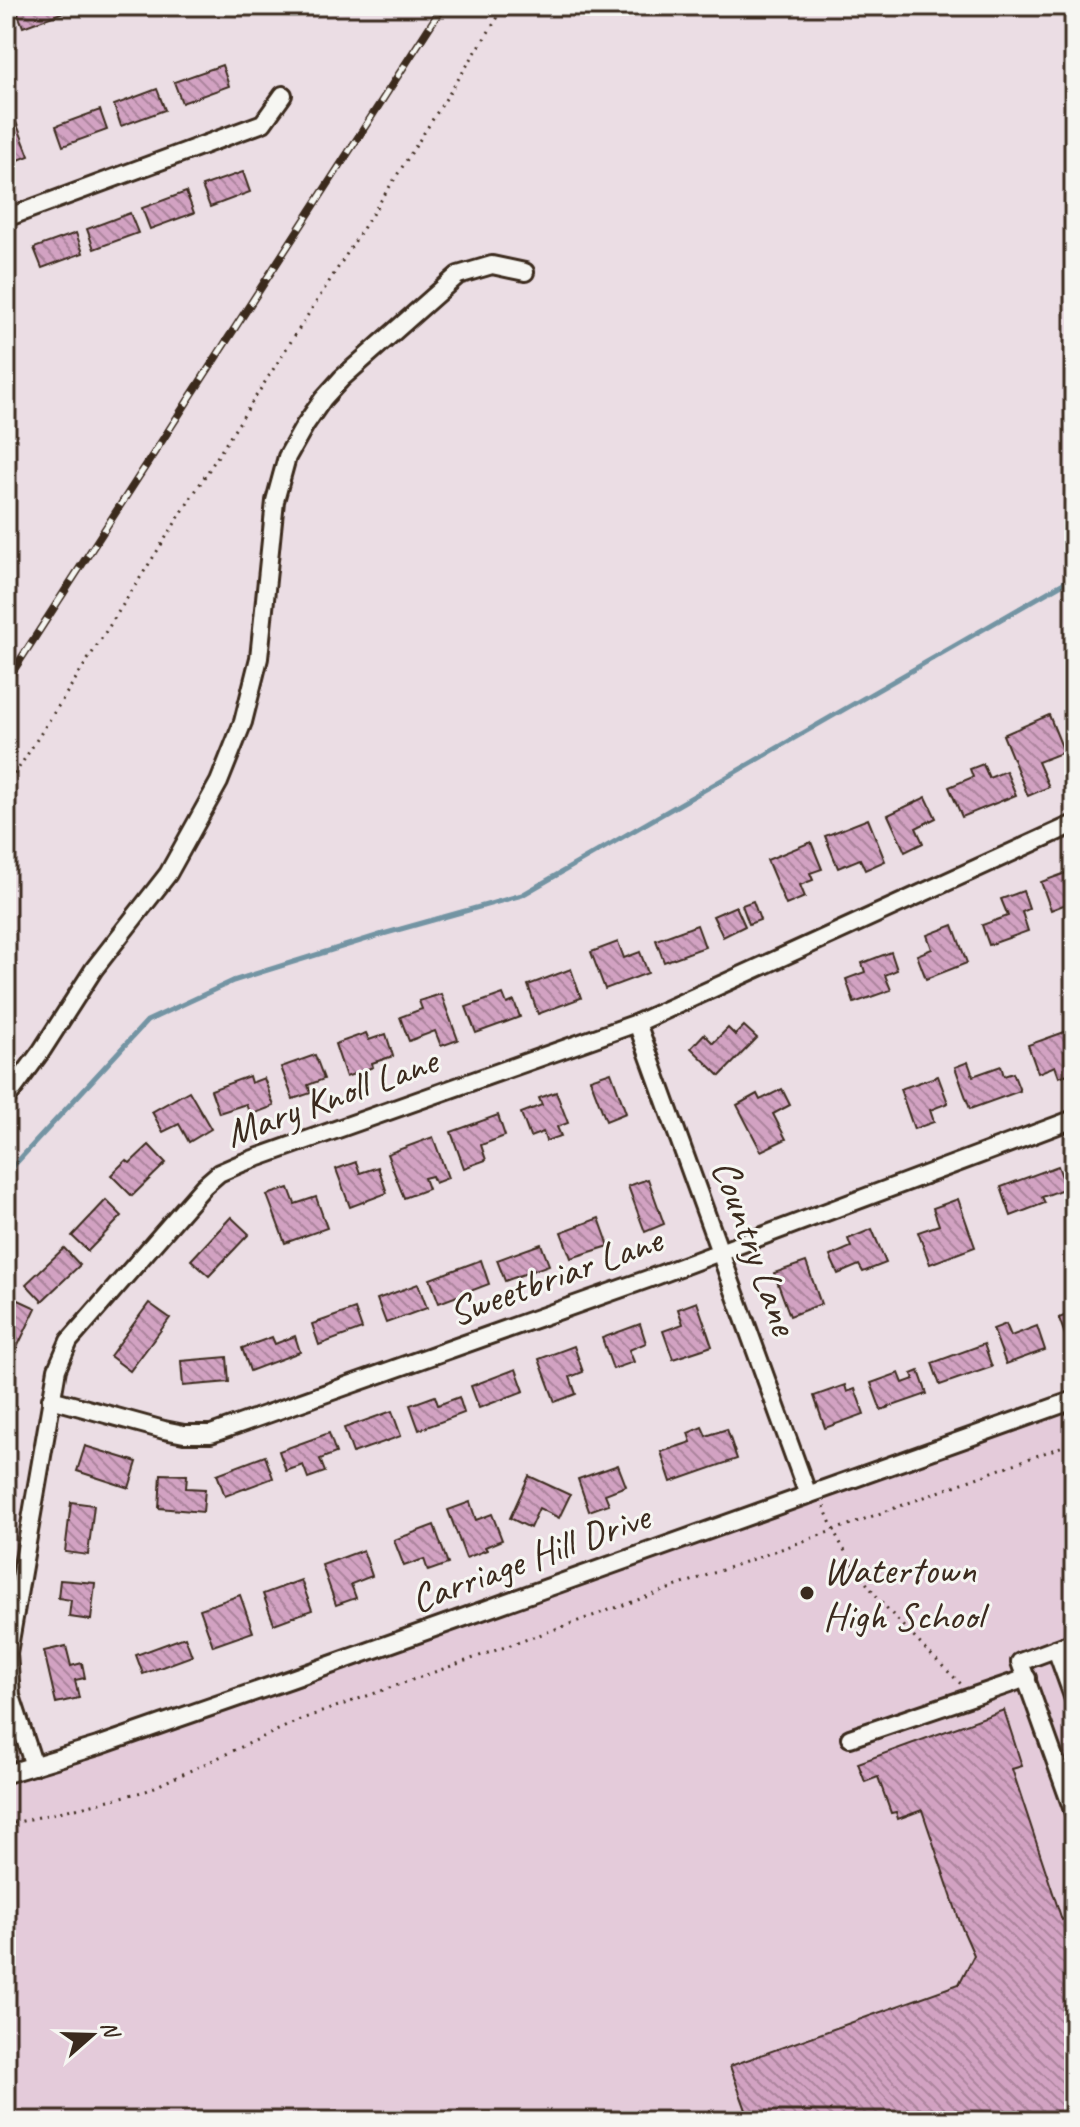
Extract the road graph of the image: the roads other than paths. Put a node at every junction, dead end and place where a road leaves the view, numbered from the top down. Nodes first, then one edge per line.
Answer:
1 (283, 95) dead end
2 (6, 218) edge
3 (525, 272) dead end
4 (1074, 824) edge
5 (637, 1023) junction
6 (12, 1076) edge
7 (6, 1099) edge
8 (1074, 1119) edge
9 (721, 1253) junction
10 (51, 1399) junction
11 (1074, 1400) edge
12 (813, 1493) junction
13 (1074, 1642) edge
14 (1056, 1649) junction
15 (1027, 1678) junction
16 (1074, 1699) edge
17 (850, 1738) dead end
18 (34, 1766) junction
19 (6, 1774) edge
20 (1074, 1813) edge

1 - 2 street
3 - 6 street
4 - 5 street, Mary Knoll Lane
5 - 9 street, Country Lane
5 - 10 street, Mary Knoll Lane
6 - 7 street
8 - 9 street, Sweetbriar Lane
9 - 10 street, Sweetbriar Lane
9 - 12 street, Country Lane
10 - 18 street, Mary Knoll Lane
11 - 12 street, Carriage Hill Drive
12 - 18 street, Carriage Hill Drive
13 - 14 street
14 - 15 street
14 - 16 street
15 - 17 street
15 - 20 street
18 - 19 street, Carriage Hill Drive

